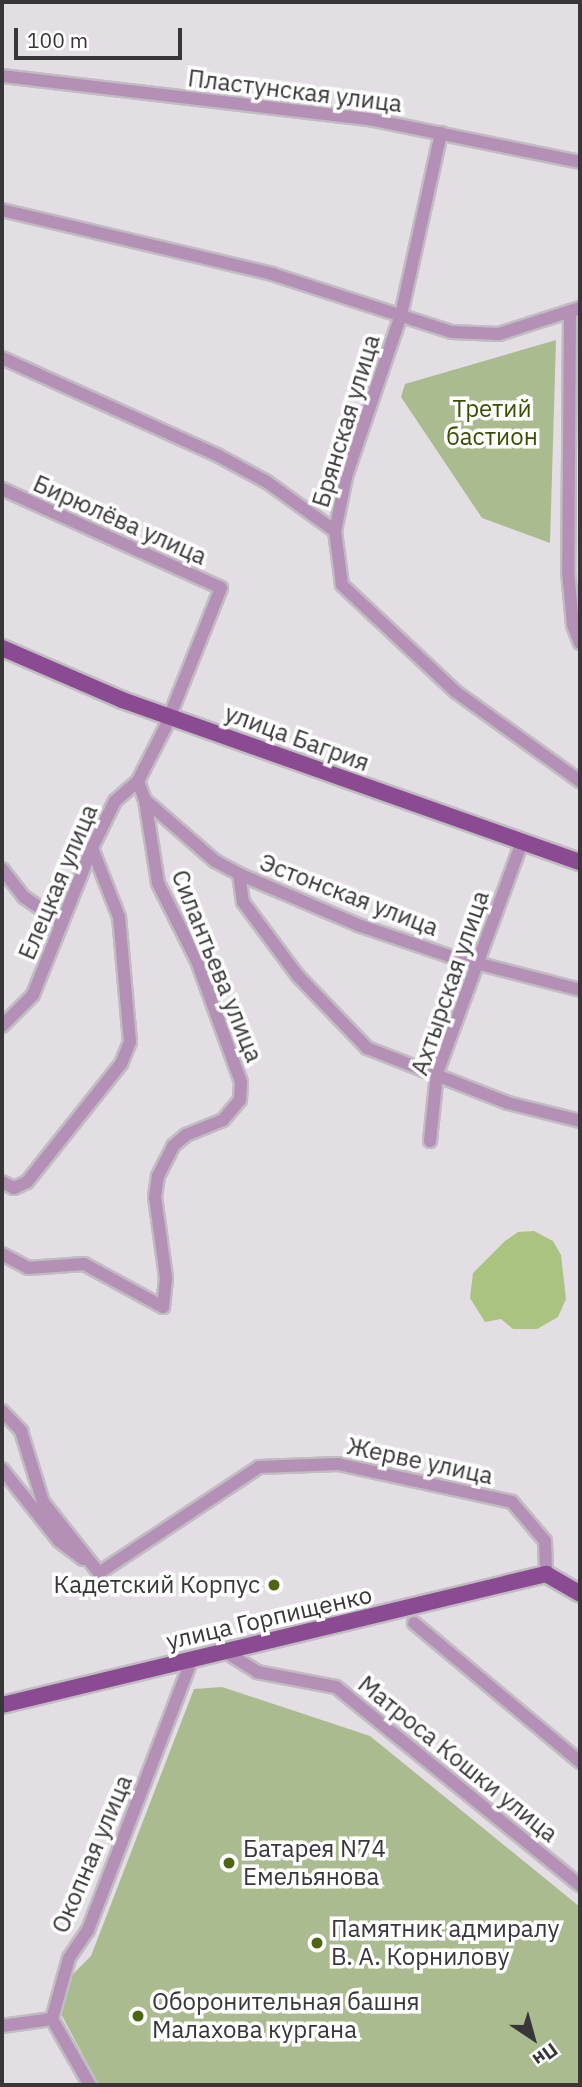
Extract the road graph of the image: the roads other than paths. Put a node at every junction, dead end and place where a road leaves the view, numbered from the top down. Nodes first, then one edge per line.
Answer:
1 (2, 76) edge
2 (442, 133) junction
3 (580, 162) edge
4 (2, 210) edge
5 (575, 309) edge
6 (401, 315) junction
7 (2, 358) edge
8 (2, 489) edge
9 (335, 531) junction
10 (221, 588) joint
11 (580, 643) edge
12 (2, 648) edge
13 (168, 715) junction
14 (138, 781) junction
15 (580, 781) edge
16 (145, 800) junction
17 (522, 842) junction
18 (92, 848) junction
19 (580, 862) edge
20 (2, 869) edge
21 (239, 874) junction
22 (60, 922) junction
23 (478, 962) junction
24 (580, 990) edge
25 (2, 1026) edge
26 (437, 1073) junction
27 (580, 1121) edge
28 (430, 1141) dead end
29 (2, 1182) edge
30 (2, 1254) edge
31 (2, 1411) edge
32 (2, 1469) edge
33 (99, 1573) junction
34 (545, 1574) junction
35 (580, 1594) edge
36 (414, 1623) dead end
37 (224, 1651) junction
38 (192, 1659) junction
39 (2, 1705) edge
40 (580, 1762) edge
41 (580, 1885) edge
42 (52, 2019) junction
43 (2, 2026) edge
44 (90, 2085) edge

1 - 2 street, Пластунская улица
2 - 3 street, Пластунская улица
2 - 6 street, Брянская улица
4 - 6 street
5 - 6 street
5 - 11 street
6 - 9 street, Брянская улица
7 - 9 street
8 - 10 street, Бирюлёва улица
9 - 15 street, Брянская улица
10 - 13 street, Елецкая улица
12 - 13 main road, улица Багрия
13 - 14 street, Елецкая улица
13 - 17 main road, улица Багрия
14 - 16 street, Эстонская улица
14 - 18 street, Елецкая улица
16 - 21 street, Эстонская улица
16 - 30 street, Силантьева улица
17 - 19 main road, улица Багрия
17 - 23 street, Ахтырская улица
18 - 22 street, Елецкая улица
18 - 29 street
20 - 22 street
21 - 23 street, Эстонская улица
21 - 26 street
22 - 25 street, Елецкая улица
23 - 24 street, Эстонская улица
23 - 26 street, Ахтырская улица
26 - 27 street
26 - 28 street, Ахтырская улица
31 - 33 street
32 - 33 street
33 - 34 street, Жерве улица
34 - 35 main road
34 - 37 main road, улица Горпищенко
36 - 40 street
37 - 38 main road, улица Горпищенко
37 - 41 street, Матроса Кошки улица
38 - 39 main road, улица Горпищенко
38 - 42 street, Окопная улица
42 - 43 street
42 - 44 street

